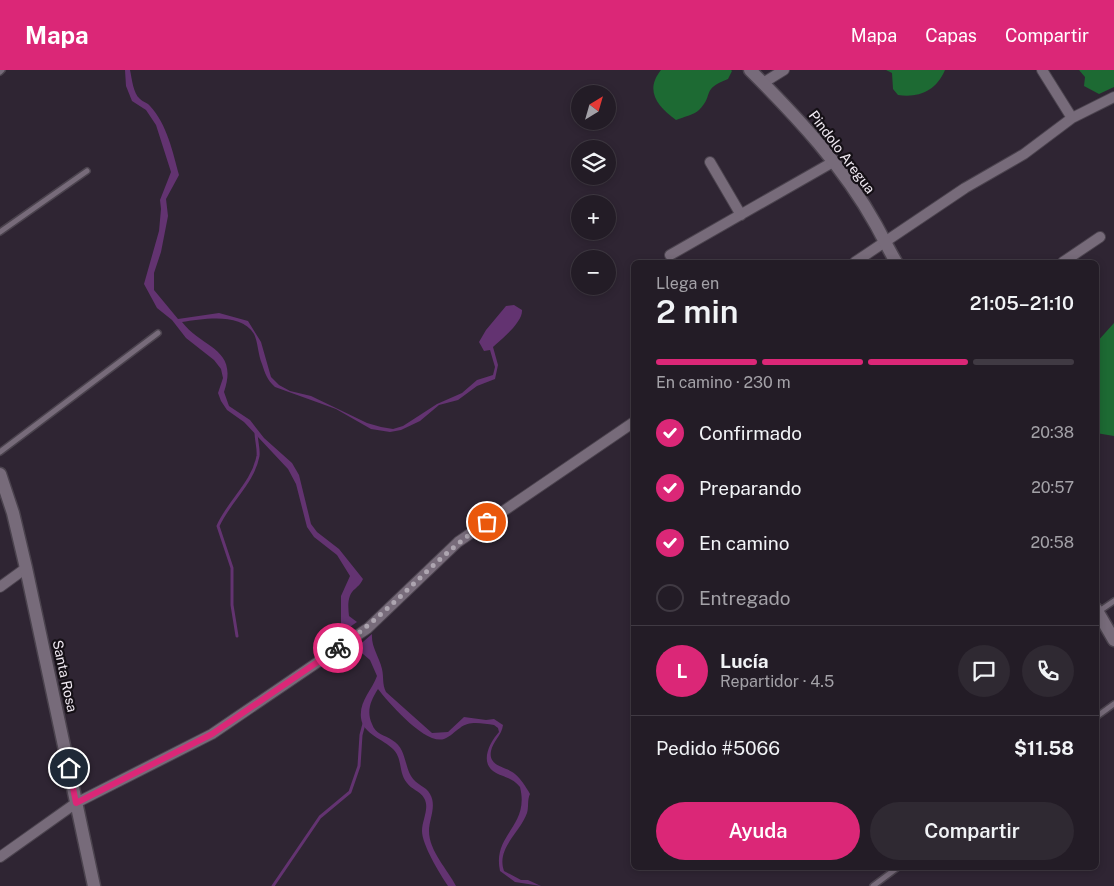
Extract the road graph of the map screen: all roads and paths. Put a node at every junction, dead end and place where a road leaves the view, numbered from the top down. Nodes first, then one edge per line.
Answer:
1 (750, 70) edge
2 (784, 70) edge
3 (1042, 70) edge
4 (763, 83) junction
5 (1114, 97) edge
6 (1072, 118) junction
7 (710, 162) dead end
8 (833, 162) junction
9 (87, 171) dead end
10 (741, 215) junction
11 (0, 232) edge
12 (1100, 238) dead end
13 (884, 243) junction
14 (670, 255) dead end
15 (858, 260) edge
16 (895, 260) edge
17 (1065, 260) edge
18 (158, 333) dead end
19 (631, 424) edge
20 (0, 452) edge
21 (0, 474) edge
22 (26, 568) junction
23 (0, 587) edge
24 (1114, 601) edge
25 (1099, 609) edge
26 (1099, 614) edge
27 (1114, 640) edge
28 (1114, 704) edge
29 (1099, 715) edge
30 (76, 803) junction
31 (0, 857) edge
32 (894, 870) edge
33 (94, 886) edge
34 (873, 886) edge

1 - 4 street, Pindolo Aregua
2 - 4 street
3 - 6 street
4 - 8 street, Pindolo Aregua
5 - 6 street
6 - 13 street
7 - 10 street
8 - 10 street
8 - 13 street, Pindolo Aregua
9 - 11 lane
10 - 14 street
12 - 17 street
13 - 15 street
13 - 16 street, Pindolo Aregua
18 - 20 lane
19 - 30 street
21 - 22 street, Santa Rosa
22 - 23 street
22 - 30 street, Santa Rosa
24 - 25 lane
26 - 27 street
28 - 29 lane
30 - 31 street
30 - 33 street, Santa Rosa
32 - 34 lane

